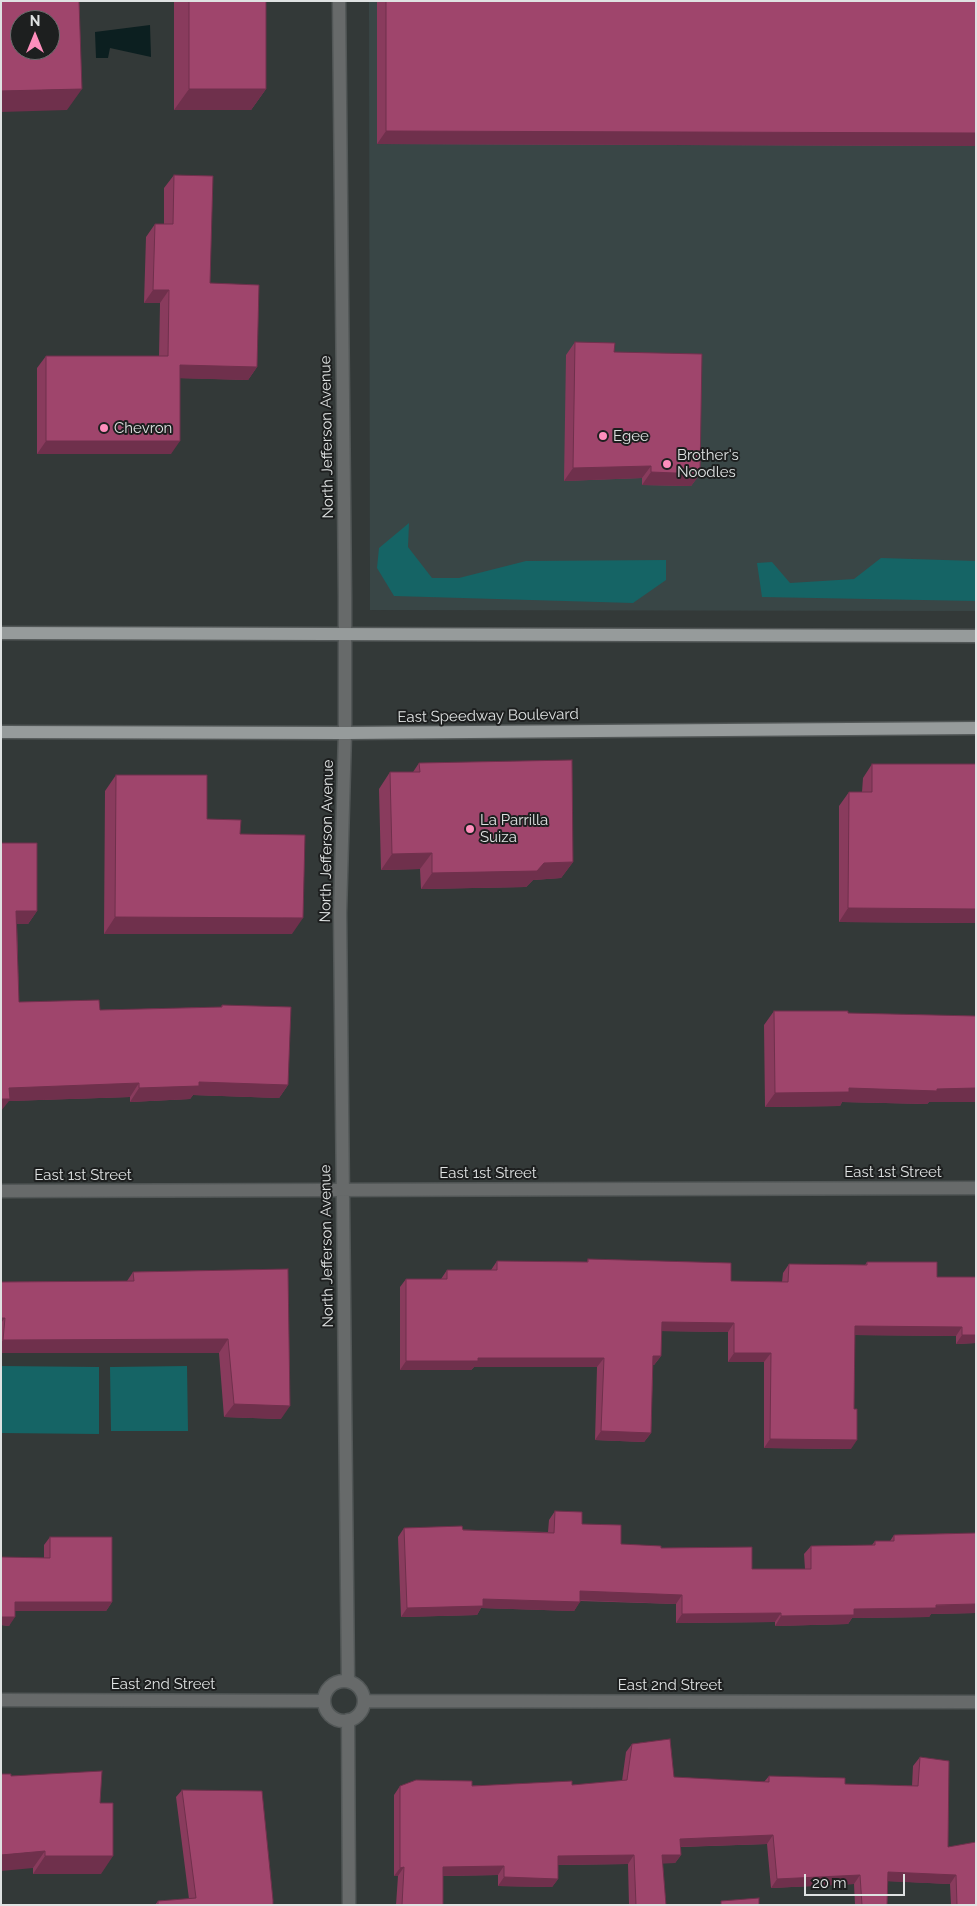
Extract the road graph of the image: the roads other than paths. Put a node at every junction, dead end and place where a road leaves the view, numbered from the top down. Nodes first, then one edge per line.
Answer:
1 (339, 1) edge
2 (1, 633) edge
3 (346, 636) junction
4 (976, 636) edge
5 (976, 728) edge
6 (1, 732) edge
7 (346, 733) junction
8 (976, 1188) edge
9 (343, 1190) junction
10 (1, 1191) edge
11 (348, 1681) junction
12 (1, 1700) edge
13 (324, 1701) junction
14 (364, 1701) junction
15 (976, 1702) edge
16 (348, 1720) junction
17 (350, 1905) edge

1 - 3 street, North Jefferson Avenue
2 - 3 main road
3 - 4 main road
3 - 7 street, North Jefferson Avenue
5 - 7 main road, East Speedway Boulevard
6 - 7 main road, East Speedway Boulevard
7 - 9 street, North Jefferson Avenue
8 - 9 street, East 1st Street
9 - 10 street, East 1st Street
9 - 11 street, North Jefferson Avenue
11 - 13 street
11 - 14 street
12 - 13 street, East 2nd Street
13 - 16 street
14 - 15 street, East 2nd Street
14 - 16 street
16 - 17 street

